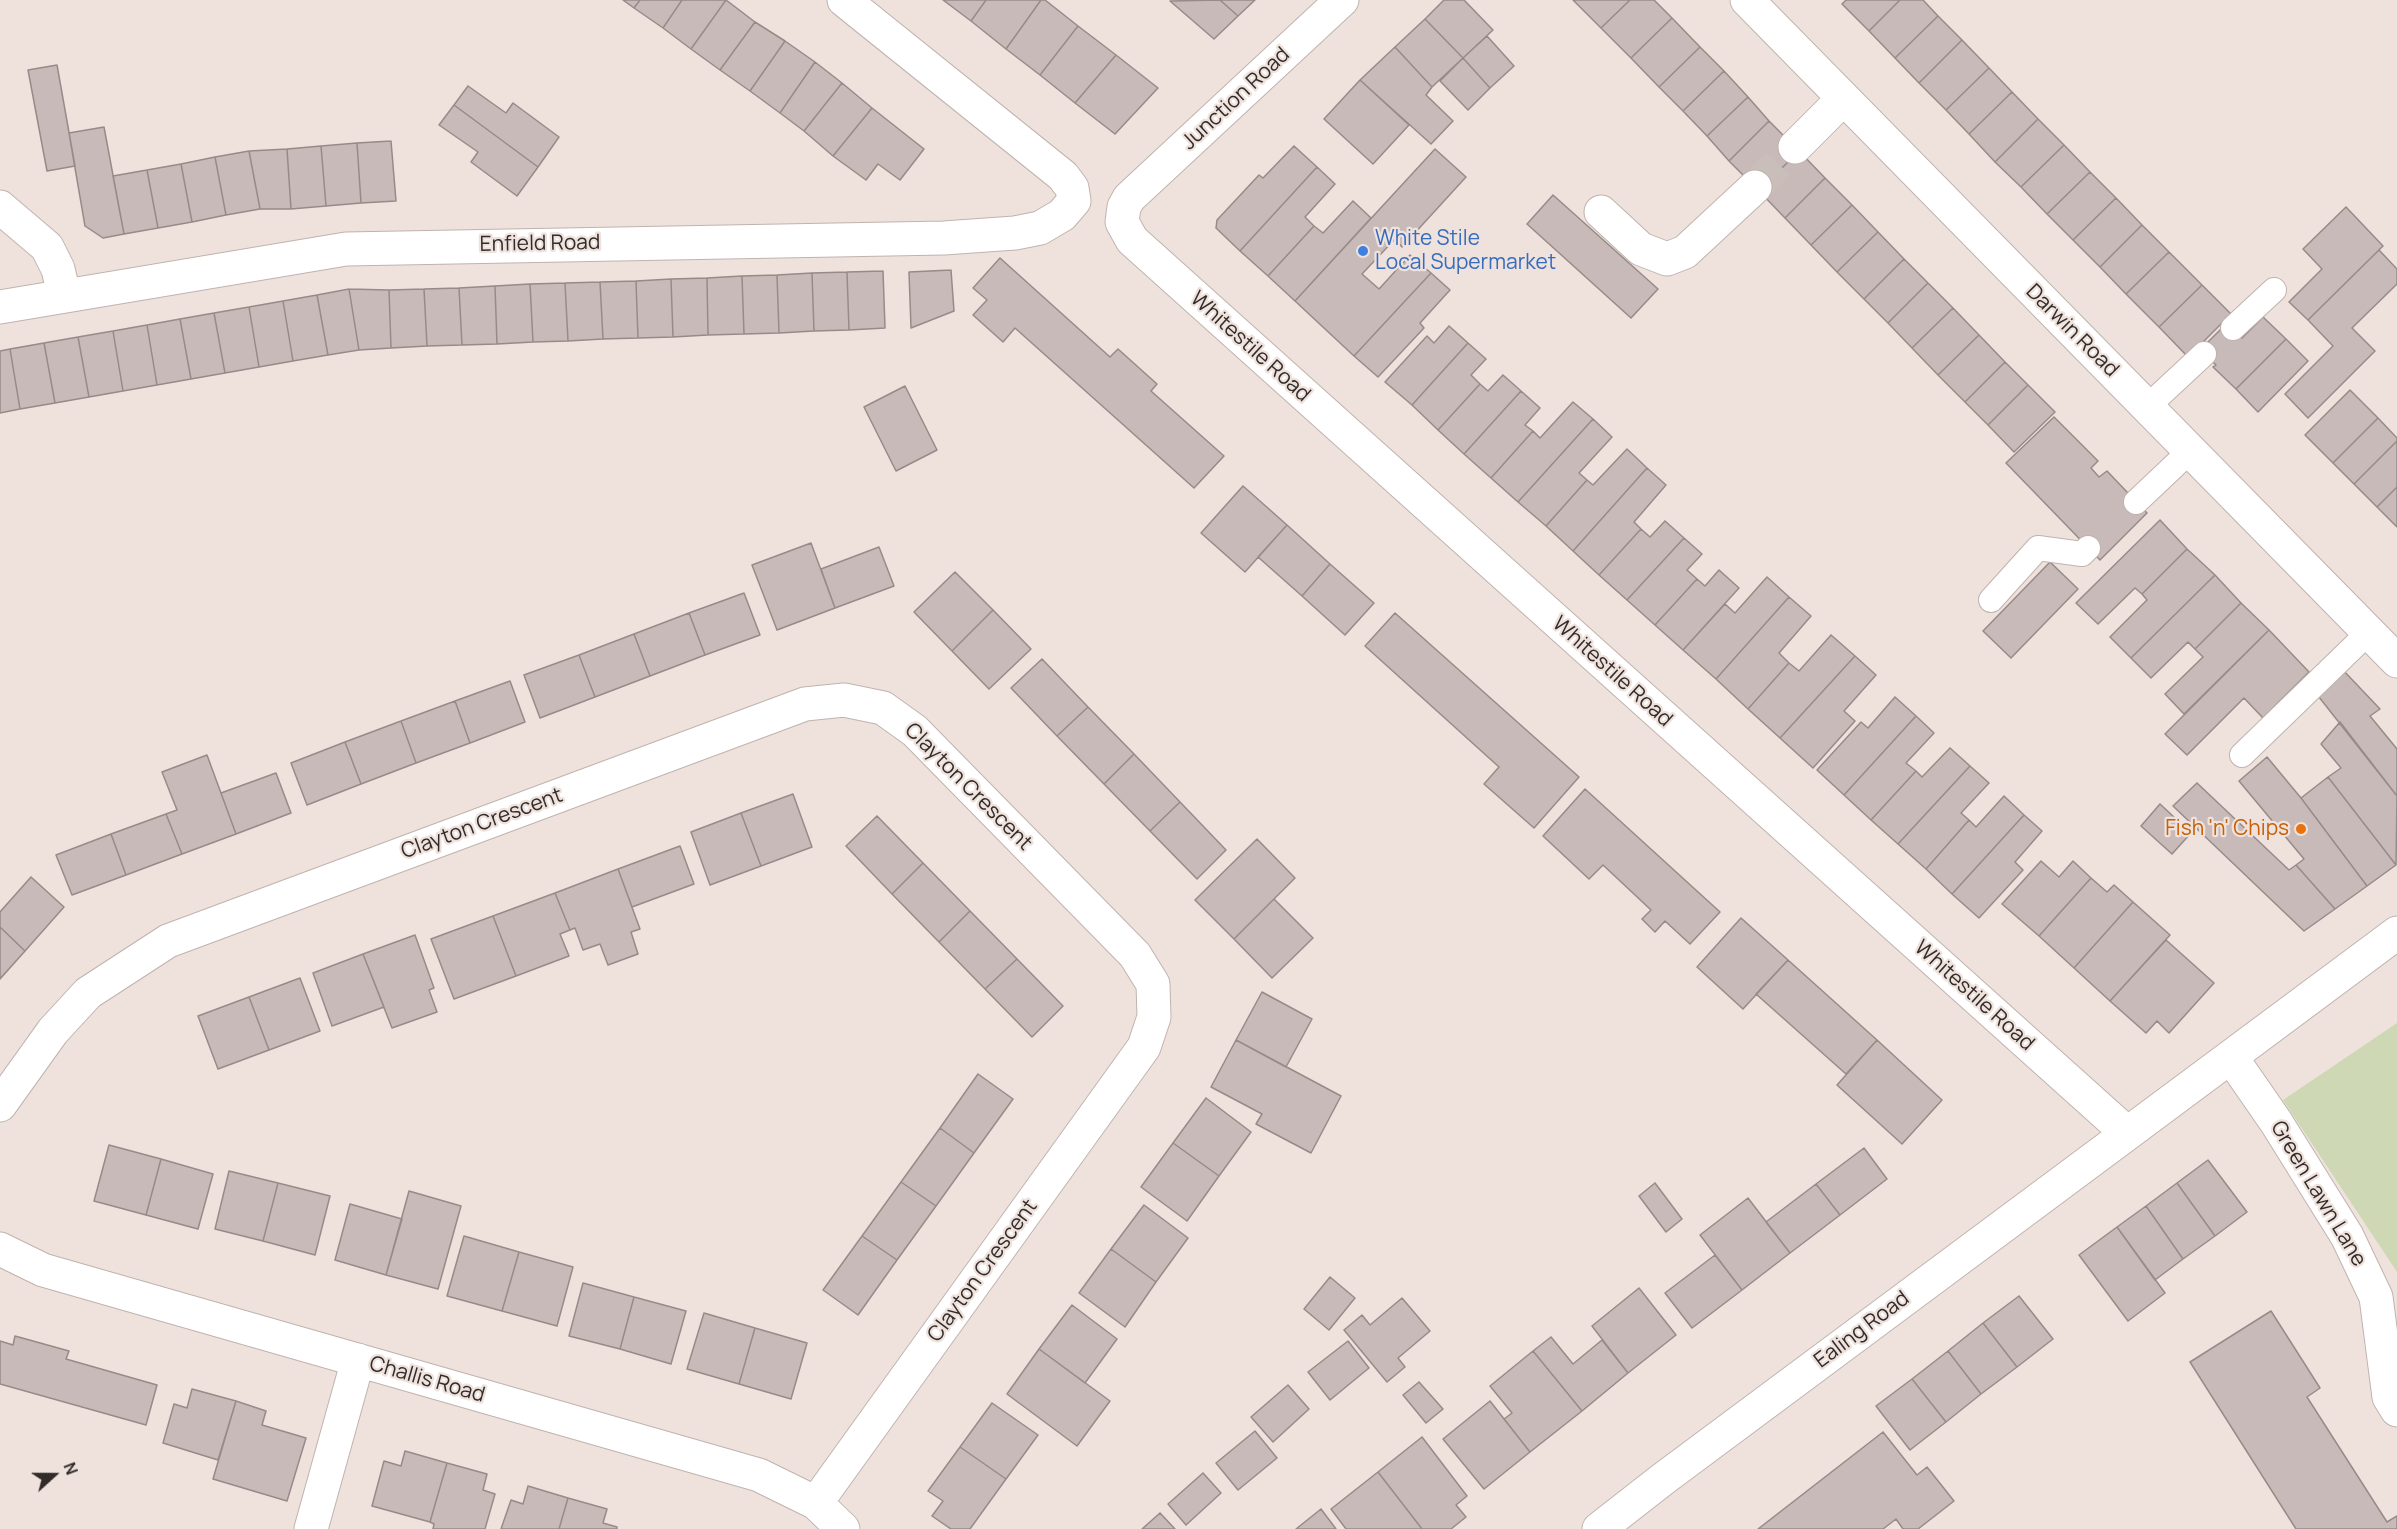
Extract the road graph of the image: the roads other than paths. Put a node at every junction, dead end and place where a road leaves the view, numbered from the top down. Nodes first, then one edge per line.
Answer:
1 (844, 0) edge
2 (1342, 0) edge
3 (1747, 0) edge
4 (1843, 99) junction
5 (1795, 147) tunnel mouth
6 (1755, 187) tunnel mouth
7 (1129, 198) joint
8 (0, 207) edge
9 (1601, 212) dead end
10 (2274, 290) dead end
11 (64, 295) junction
12 (0, 308) edge
13 (2233, 328) dead end
14 (2204, 354) dead end
15 (2147, 407) junction
16 (2190, 451) junction
17 (2136, 502) dead end
18 (2088, 548) dead end
19 (1991, 600) dead end
20 (2368, 633) junction
21 (2397, 661) edge
22 (2242, 755) dead end
23 (2397, 933) edge
24 (2231, 1057) junction
25 (0, 1105) edge
26 (2127, 1133) junction
27 (0, 1249) edge
28 (358, 1360) junction
29 (2397, 1410) edge
30 (816, 1503) junction
31 (311, 1529) edge
32 (843, 1529) edge
33 (1599, 1529) edge

1 - 11 street, Enfield Road
2 - 7 street, Junction Road
3 - 4 street, Darwin Road
4 - 5 street
4 - 15 street, Darwin Road
6 - 9 street
7 - 26 street, Whitestile Road
8 - 11 street
10 - 13 lane
11 - 12 street, Enfield Road
14 - 15 lane
15 - 16 street, Darwin Road
16 - 17 lane
16 - 20 street, Darwin Road
18 - 19 lane
20 - 21 street, Darwin Road
20 - 22 lane
23 - 24 street, Ealing Road
24 - 26 street, Ealing Road
24 - 29 street, Green Lawn Lane
25 - 30 street, Clayton Crescent
26 - 33 street, Ealing Road
27 - 28 street, Challis Road
28 - 30 street, Challis Road
28 - 31 street
30 - 32 street, Challis Road

